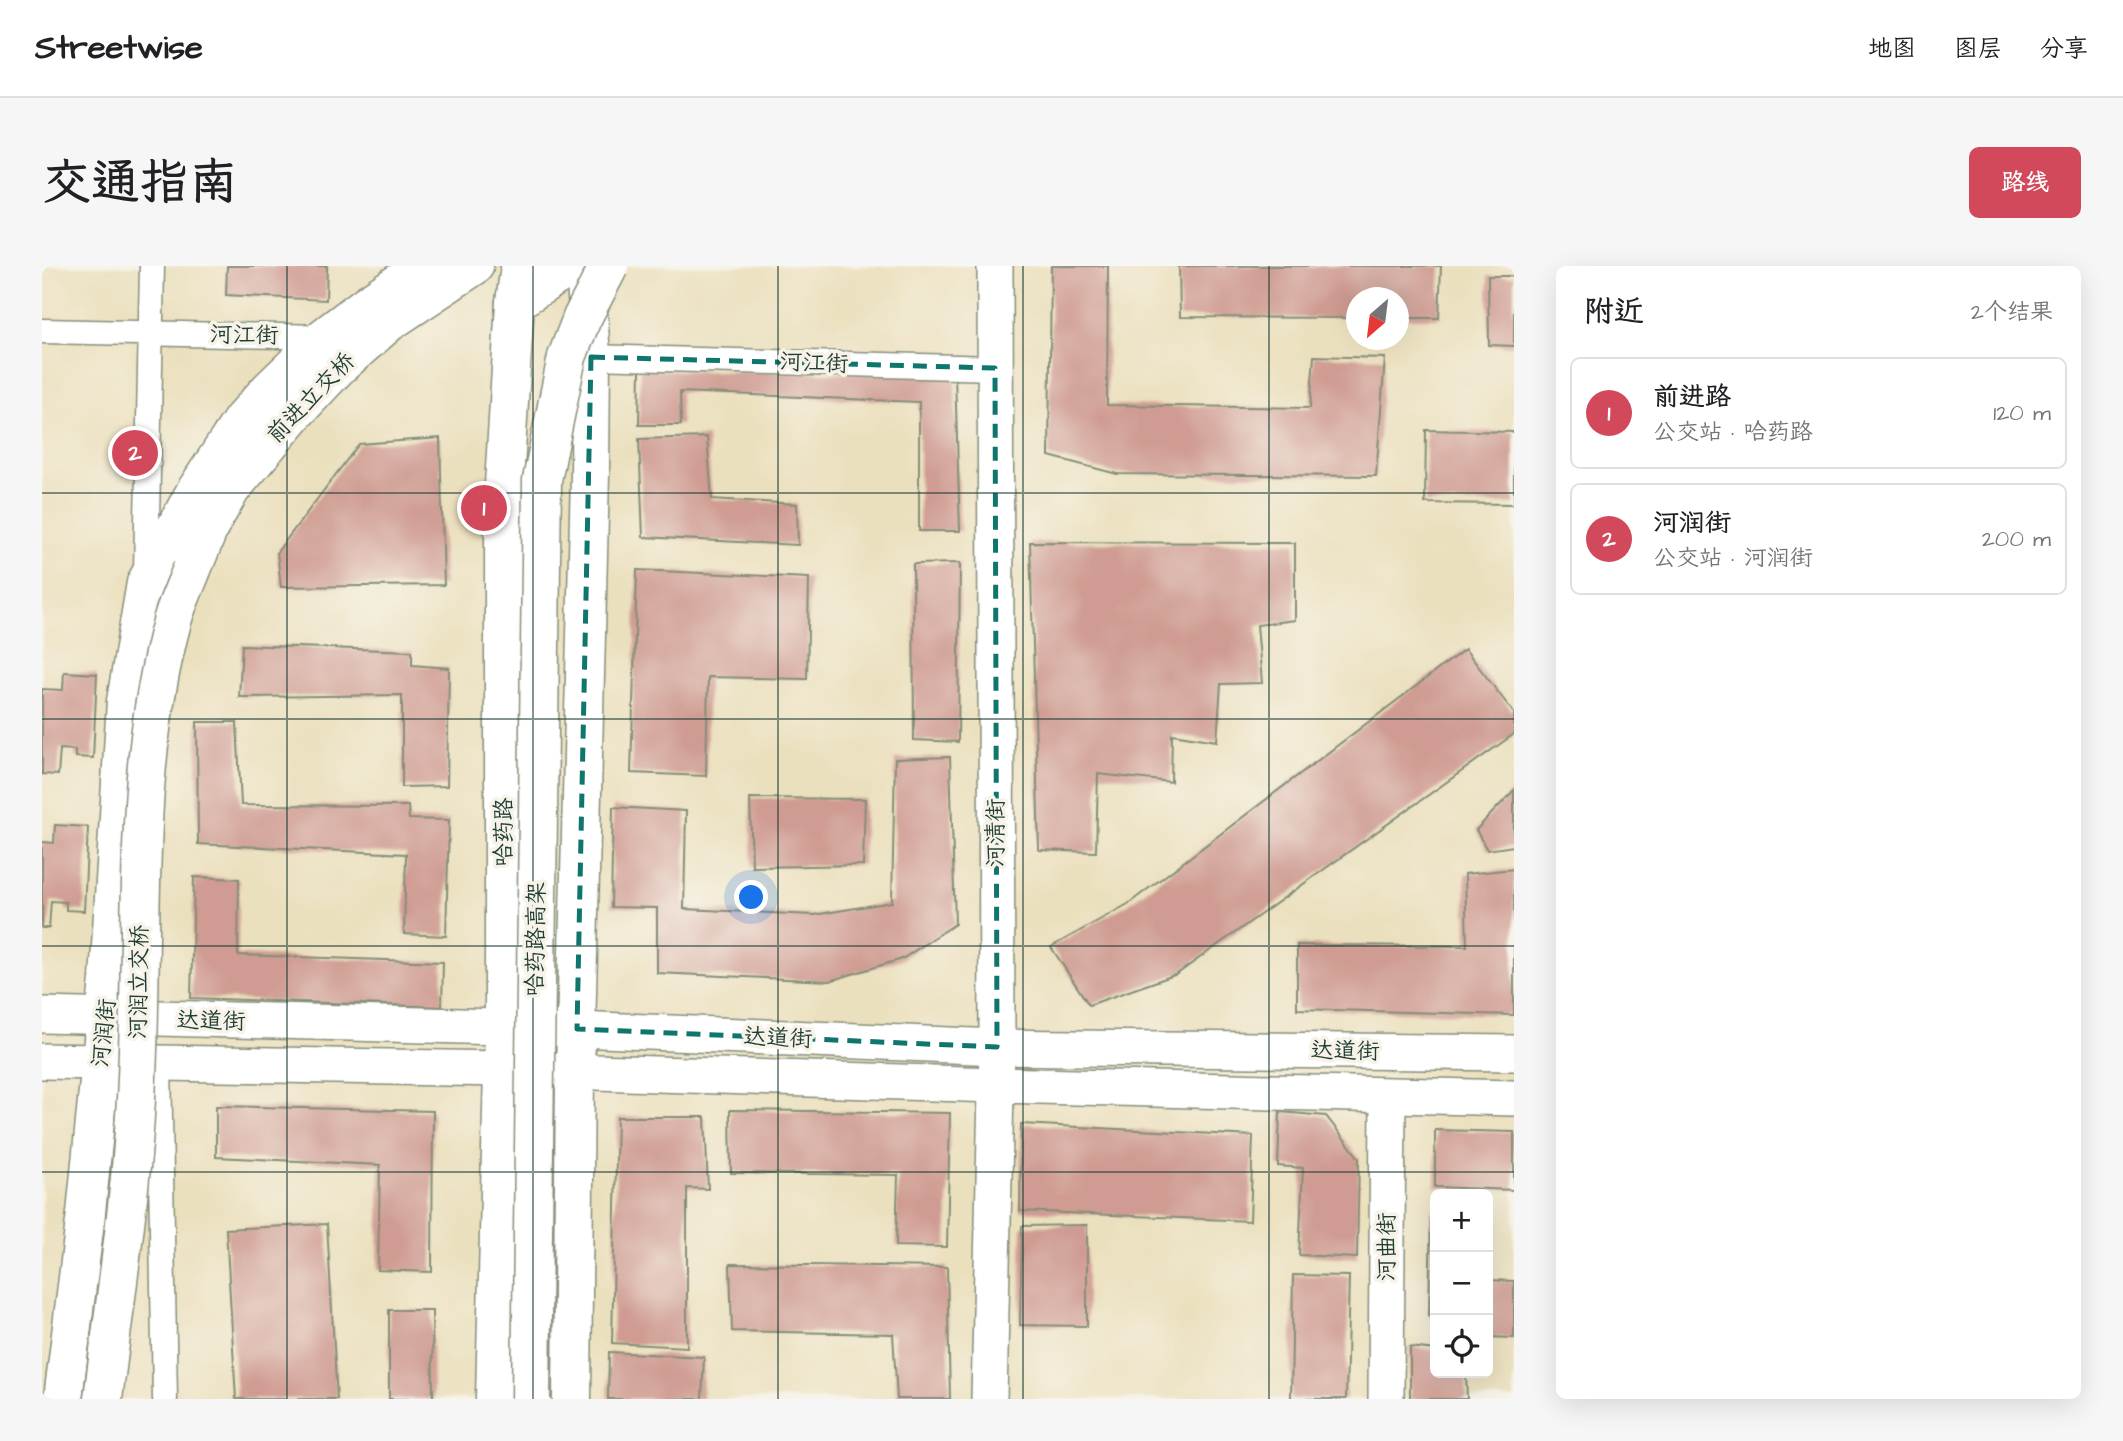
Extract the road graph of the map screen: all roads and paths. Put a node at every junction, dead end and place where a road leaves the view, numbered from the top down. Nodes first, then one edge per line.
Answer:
1 (152, 266) edge
2 (424, 266) edge
3 (474, 266) edge
4 (572, 266) edge
5 (585, 266) edge
6 (609, 266) edge
7 (995, 266) edge
8 (518, 284) edge
9 (42, 331) edge
10 (152, 333) junction
11 (324, 337) junction
12 (591, 357) junction
13 (995, 368) junction
14 (192, 569) joint
15 (146, 583) junction
16 (42, 1016) edge
17 (104, 1019) junction
18 (504, 1027) junction
19 (577, 1029) junction
20 (997, 1047) junction
21 (1514, 1054) edge
22 (42, 1061) edge
23 (159, 1062) junction
24 (101, 1063) junction
25 (503, 1069) junction
26 (575, 1073) junction
27 (995, 1085) junction
28 (1388, 1096) junction
29 (1514, 1098) edge
30 (63, 1399) edge
31 (103, 1399) edge
32 (165, 1399) edge
33 (495, 1399) edge
34 (531, 1399) edge
35 (572, 1399) edge
36 (989, 1399) edge
37 (1386, 1399) edge

1 - 10 street, 河润街
2 - 11 highway
3 - 14 highway, 前进立交桥
4 - 8 highway
5 - 12 highway
6 - 34 highway, 哈药路高架, bridge
7 - 13 main road, 河清街
8 - 18 highway, 哈药路
9 - 10 street, 河江街
10 - 11 street, 河江街
10 - 15 street, 河润街
11 - 15 highway, 河润街
12 - 13 street, 河江街
12 - 19 highway
13 - 20 main road, 河清街
14 - 31 highway, 河润立交桥, bridge
15 - 17 highway, 河润街
16 - 17 main road, 达道街
17 - 18 main road, 达道街
17 - 24 highway, 河润街
18 - 19 main road, 达道街
18 - 25 highway, 哈药路
19 - 20 main road, 达道街
19 - 26 highway
20 - 21 main road, 达道街
20 - 27 main road, 河清街
22 - 24 main road, 达道街
23 - 24 main road, 达道街
23 - 25 main road, 达道街
23 - 32 street
24 - 30 highway, 河润街
25 - 26 main road, 达道街
25 - 33 highway, 哈药路
26 - 27 main road, 达道街
26 - 35 highway
27 - 28 main road, 达道街
27 - 36 main road, 河清街
28 - 29 main road, 达道街
28 - 37 main road, 河曲街

